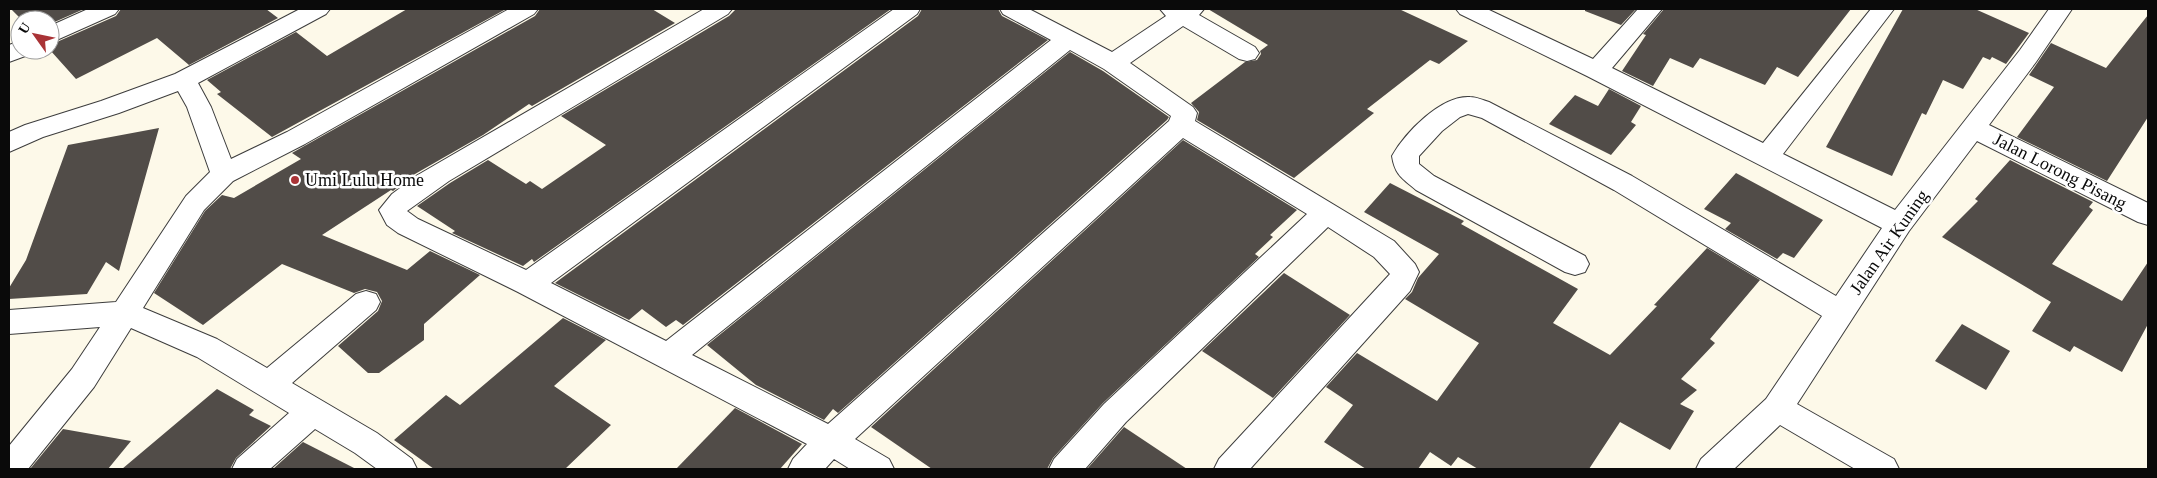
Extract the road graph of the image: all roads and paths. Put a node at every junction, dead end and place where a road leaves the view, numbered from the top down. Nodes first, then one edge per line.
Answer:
1 (107, 9) edge
2 (318, 9) edge
3 (526, 9) edge
4 (720, 9) edge
5 (909, 9) edge
6 (1011, 9) edge
7 (1468, 9) edge
8 (1651, 9) edge
9 (1883, 9) edge
10 (2061, 9) edge
11 (1182, 11) edge
12 (60, 30) edge
13 (1067, 40) junction
14 (1247, 53) dead end
15 (1113, 63) junction
16 (1596, 70) junction
17 (184, 80) junction
18 (1180, 125) junction
19 (1973, 128) junction
20 (9, 143) edge
21 (1767, 156) junction
22 (224, 174) junction
23 (1326, 212) junction
24 (2148, 215) edge
25 (1899, 224) junction
26 (1575, 264) dead end
27 (528, 284) junction
28 (366, 302) dead end
29 (126, 313) junction
30 (1840, 313) junction
31 (9, 322) edge
32 (668, 357) junction
33 (268, 385) junction
34 (1777, 408) junction
35 (312, 412) junction
36 (830, 441) junction
37 (9, 469) edge
38 (248, 469) edge
39 (401, 469) edge
40 (804, 469) edge
41 (878, 469) edge
42 (1065, 469) edge
43 (1230, 469) edge
44 (1712, 469) edge
45 (1883, 469) edge

1 - 12 street
2 - 17 street
3 - 22 street
4 - 27 street
5 - 27 street
6 - 13 street
7 - 16 street
8 - 16 street
9 - 21 street
10 - 19 street, Jalan Air Kuning
11 - 14 street
11 - 15 street
13 - 15 street
13 - 32 street
15 - 18 street
16 - 21 street
17 - 20 street
17 - 22 street
18 - 23 street
18 - 36 street
19 - 24 street, Jalan Lorong Pisang
19 - 25 street, Jalan Air Kuning
21 - 25 street
22 - 29 street
23 - 42 street
23 - 43 street
25 - 30 street, Jalan Air Kuning
26 - 30 street
27 - 32 street
28 - 33 street
29 - 31 street
29 - 33 street
29 - 37 street
30 - 34 street, Jalan Air Kuning
32 - 36 street
33 - 35 street
34 - 44 street, Jalan Air Kuning
34 - 45 street
35 - 38 street
35 - 39 street
36 - 40 street
36 - 41 street

